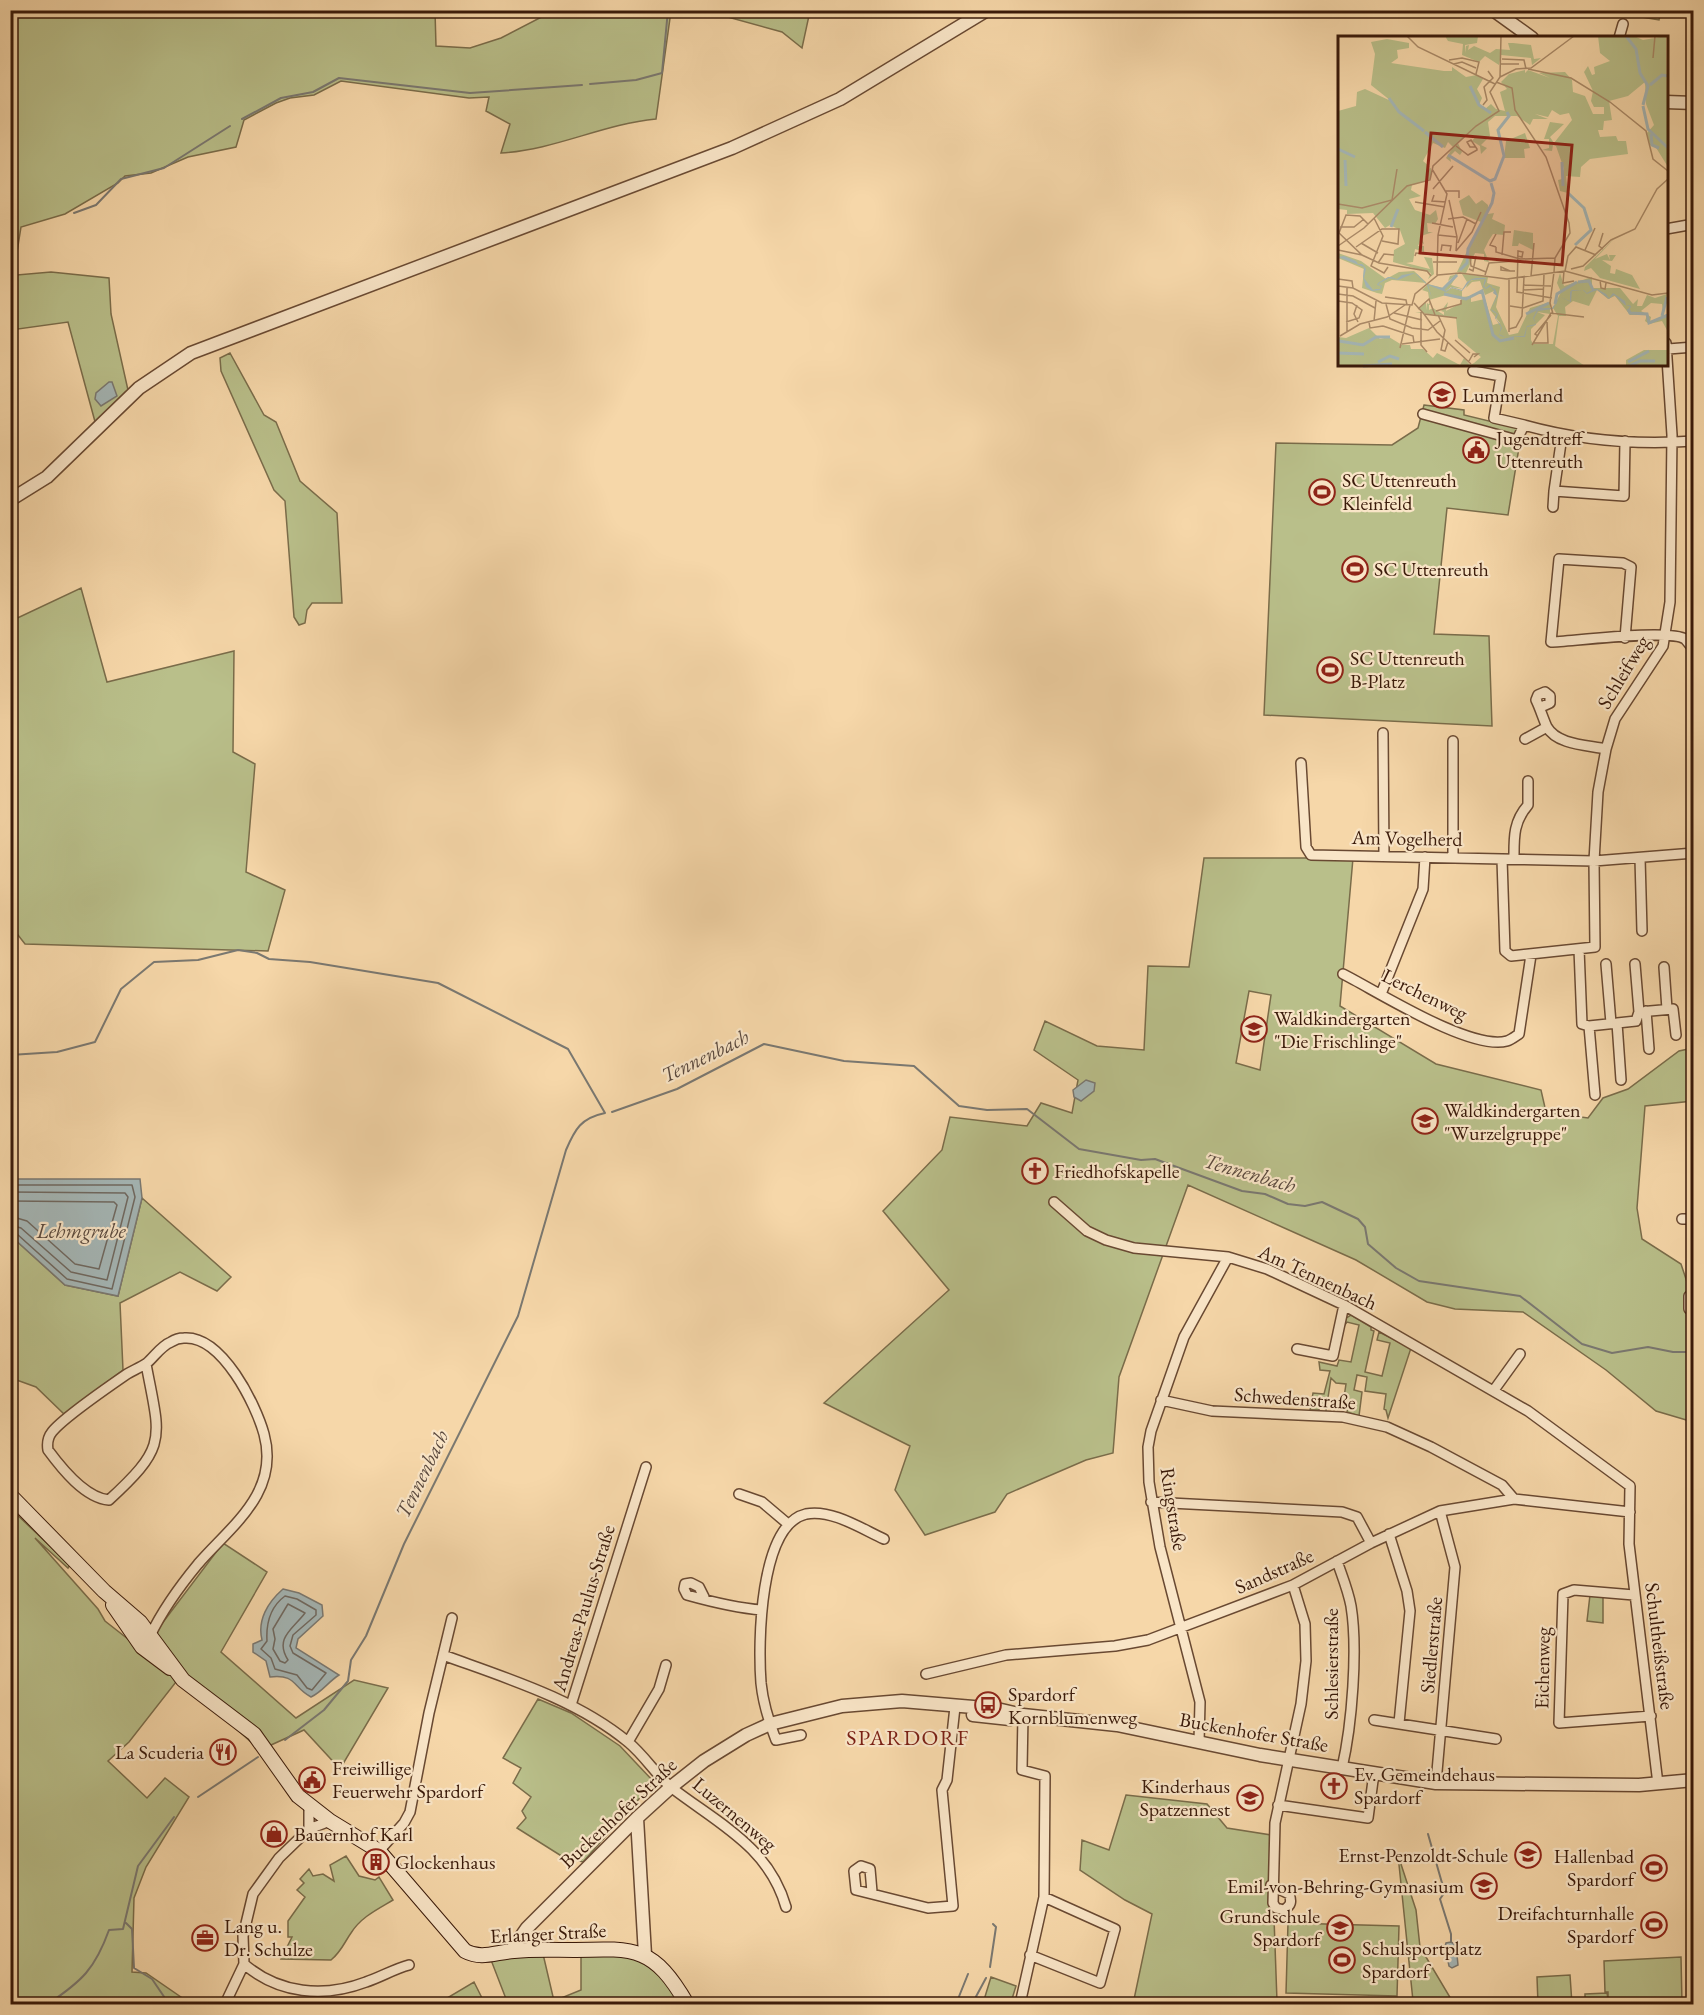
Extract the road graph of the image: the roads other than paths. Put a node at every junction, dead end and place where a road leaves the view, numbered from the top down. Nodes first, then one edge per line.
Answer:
1 (987, 10) edge
2 (1493, 10) edge
3 (1623, 24) dead end
4 (1529, 36) edge
5 (1620, 36) edge
6 (1668, 102) edge
7 (1694, 103) edge
8 (1694, 224) edge
9 (1668, 229) edge
10 (1668, 346) edge
11 (1694, 347) edge
12 (1668, 366) edge
13 (1473, 371) dead end
14 (1423, 414) dead end
15 (1524, 425) junction
16 (1562, 435) junction
17 (1626, 441) junction
18 (1694, 441) edge
19 (1671, 442) junction
20 (1554, 491) junction
21 (10, 500) edge
22 (1552, 507) dead end
23 (1665, 634) junction
24 (1625, 638) junction
25 (1694, 650) edge
26 (1541, 707) dead end
27 (1547, 727) junction
28 (1383, 733) dead end
29 (1525, 739) dead end
30 (1453, 741) dead end
31 (1606, 749) junction
32 (1301, 763) dead end
33 (1528, 781) dead end
34 (1694, 853) edge
35 (1384, 855) junction
36 (1425, 857) junction
37 (1454, 857) junction
38 (1640, 858) junction
39 (1502, 859) junction
40 (1514, 859) junction
41 (1594, 861) junction
42 (1642, 931) dead end
43 (1579, 949) junction
44 (1531, 955) junction
45 (1606, 964) dead end
46 (1635, 964) dead end
47 (1664, 967) dead end
48 (1343, 974) dead end
49 (1381, 994) junction
50 (1667, 1009) junction
51 (1643, 1012) junction
52 (1614, 1023) junction
53 (1589, 1026) junction
54 (1676, 1035) dead end
55 (1649, 1049) dead end
56 (1621, 1080) dead end
57 (1595, 1095) dead end
58 (1054, 1202) dead end
59 (1682, 1219) dead end
60 (1694, 1219) edge
61 (1228, 1257) junction
62 (1694, 1296) edge
63 (1344, 1305) junction
64 (1694, 1308) edge
65 (1298, 1349) dead end
66 (1520, 1354) dead end
67 (146, 1364) junction
68 (1494, 1390) junction
69 (1161, 1400) junction
70 (645, 1467) dead end
71 (739, 1494) dead end
72 (10, 1496) edge
73 (1514, 1499) junction
74 (1151, 1502) junction
75 (1440, 1511) junction
76 (1630, 1512) junction
77 (788, 1524) junction
78 (1389, 1534) junction
79 (884, 1539) dead end
80 (1371, 1543) junction
81 (1337, 1561) junction
82 (1293, 1585) junction
83 (104, 1591) junction
84 (1635, 1595) junction
85 (704, 1597) dead end
86 (762, 1610) junction
87 (161, 1612) junction
88 (453, 1618) dead end
89 (140, 1623) junction
90 (1180, 1629) junction
91 (150, 1636) junction
92 (134, 1637) junction
93 (443, 1655) junction
94 (666, 1665) dead end
95 (175, 1670) junction
96 (926, 1674) dead end
97 (571, 1705) junction
98 (955, 1707) junction
99 (1023, 1715) junction
100 (1651, 1716) junction
101 (1374, 1720) dead end
102 (1399, 1723) junction
103 (770, 1724) junction
104 (1442, 1731) junction
105 (801, 1735) dead end
106 (1496, 1739) dead end
107 (628, 1742) junction
108 (1199, 1742) junction
109 (1289, 1759) junction
110 (1342, 1768) junction
111 (1374, 1773) junction
112 (1694, 1780) edge
113 (1436, 1784) junction
114 (1658, 1784) junction
115 (670, 1787) junction
116 (1278, 1805) junction
117 (309, 1807) junction
118 (637, 1818) junction
119 (330, 1821) junction
120 (309, 1829) junction
121 (379, 1851) junction
122 (1271, 1885) dead end
123 (872, 1892) dead end
124 (1044, 1897) junction
125 (786, 1907) dead end
126 (511, 1951) junction
127 (645, 1955) junction
128 (1030, 1955) junction
129 (244, 1964) junction
130 (410, 1965) dead end
131 (225, 2004) edge
132 (687, 2004) edge
133 (1020, 2004) edge

1 - 21 street
2 - 4 street
3 - 5 street
6 - 7 street
8 - 9 street
10 - 11 street
12 - 19 street, Schleifweg
13 - 15 street
14 - 15 street
15 - 16 street
16 - 17 street
16 - 20 street
17 - 19 street
17 - 20 street
18 - 19 street
19 - 23 street, Schleifweg
20 - 22 street
23 - 24 street
23 - 25 street
23 - 31 street, Schleifweg
24 - 24 street
26 - 27 street
27 - 29 street
27 - 31 street
28 - 35 street
30 - 37 street
31 - 41 street, Schleifweg
32 - 35 street, Am Vogelherd
33 - 40 street
34 - 38 street, Am Vogelherd
35 - 36 street, Am Vogelherd
36 - 37 street, Am Vogelherd
36 - 49 street
37 - 39 street, Am Vogelherd
38 - 41 street, Am Vogelherd
38 - 42 street
39 - 40 street, Am Vogelherd
39 - 44 street
40 - 41 street, Am Vogelherd
41 - 43 street, Schleifweg
43 - 44 street
43 - 53 street
44 - 49 street, Lerchenweg
45 - 52 street
46 - 51 street
47 - 50 street
48 - 49 street, Lerchenweg
50 - 51 street
50 - 54 street
51 - 52 street
51 - 55 street
52 - 53 street
52 - 56 street
53 - 57 street
58 - 61 street, Am Tennenbach
59 - 60 street
61 - 63 street, Am Tennenbach
61 - 69 street, Ringstraße
62 - 64 street
63 - 65 street
63 - 68 street, Am Tennenbach
66 - 68 street
67 - 67 street
67 - 87 street
68 - 76 street, Am Tennenbach
69 - 73 street, Schwedenstraße
69 - 74 street, Ringstraße
70 - 97 street, Andreas-Paulus-Straße
71 - 77 street
72 - 83 main road
73 - 75 street, Sandstraße
73 - 76 street, Sandstraße
74 - 80 street
74 - 90 street, Ringstraße
75 - 78 street, Sandstraße
75 - 104 street, Siedlerstraße
76 - 84 street, Schultheißstraße
77 - 79 street
77 - 86 street
78 - 80 street, Sandstraße
78 - 102 street
80 - 81 street, Sandstraße
81 - 82 street, Sandstraße
81 - 110 street, Schlesierstraße
82 - 90 street, Sandstraße
82 - 109 street
83 - 89 main road
83 - 92 main road
84 - 100 street, Schultheißstraße
84 - 100 street, Eichenweg
85 - 86 street
86 - 103 street
87 - 89 street
87 - 91 street
88 - 93 street
89 - 91 main road
89 - 92 main road
90 - 96 street, Sandstraße
90 - 108 street, Ringstraße
91 - 92 main road
91 - 95 main road
92 - 95 main road
93 - 97 street
93 - 121 street
94 - 107 street
95 - 117 main road, Erlanger Straße
97 - 107 street, Andreas-Paulus-Straße
98 - 99 street, Buckenhofer Straße
98 - 103 street, Buckenhofer Straße
98 - 123 street
99 - 108 street, Buckenhofer Straße
99 - 124 street
100 - 114 street, Schultheißstraße
101 - 102 street
102 - 104 street
103 - 105 street
103 - 115 street, Buckenhofer Straße
104 - 106 street
104 - 113 street, Siedlerstraße
107 - 115 street, Andreas-Paulus-Straße
108 - 109 street, Buckenhofer Straße
109 - 110 street, Buckenhofer Straße
109 - 116 street
110 - 111 street, Buckenhofer Straße
111 - 113 street, Buckenhofer Straße
111 - 116 street
112 - 114 street, Buckenhofer Straße
113 - 114 street, Buckenhofer Straße
115 - 118 street, Buckenhofer Straße
115 - 125 street, Luzernenweg
116 - 122 street
117 - 119 main road, Erlanger Straße
117 - 120 street
118 - 126 street, Buckenhofer Straße
118 - 127 street
119 - 120 street
119 - 121 main road, Erlanger Straße
120 - 129 street
121 - 126 main road, Erlanger Straße
124 - 128 street
124 - 128 street
126 - 127 main road, Erlanger Straße
127 - 132 main road, Erlanger Straße
128 - 133 street
129 - 130 street
129 - 131 street

